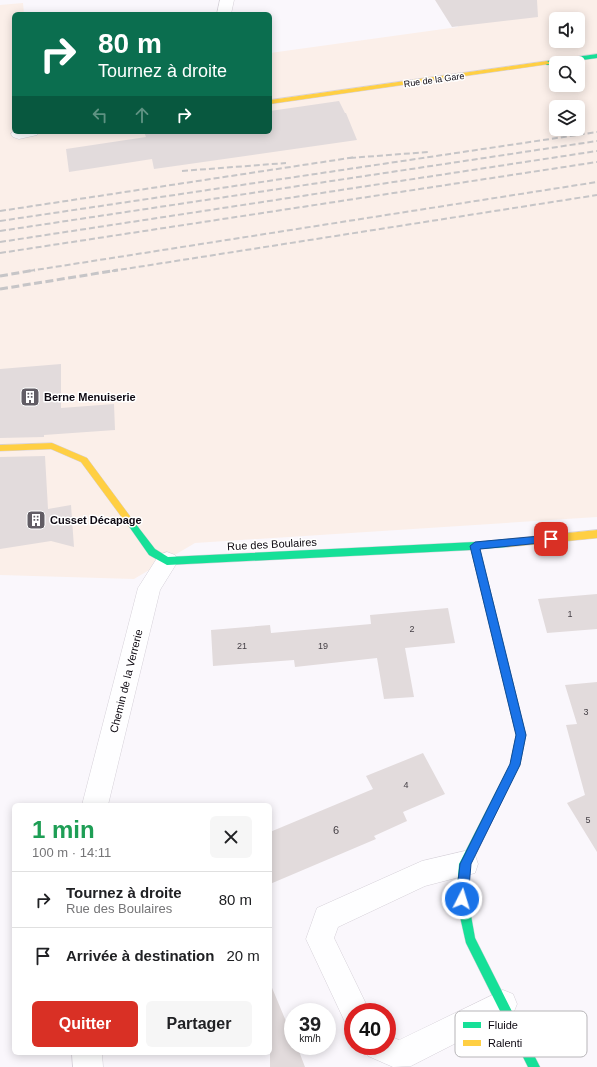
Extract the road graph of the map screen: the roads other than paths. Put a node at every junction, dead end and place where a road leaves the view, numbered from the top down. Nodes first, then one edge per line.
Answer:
1 (227, 0) edge
2 (224, 12) edge
3 (597, 56) edge
4 (272, 102) edge
5 (0, 448) edge
6 (597, 534) edge
7 (475, 546) junction
8 (167, 561) junction
9 (95, 803) edge
10 (465, 864) junction
11 (351, 1003) edge
12 (503, 1004) junction
13 (489, 1011) edge
14 (506, 1011) edge
15 (455, 1028) edge
16 (396, 1053) edge
17 (87, 1055) edge
18 (529, 1057) edge
19 (88, 1067) edge
20 (534, 1067) edge

1 - 2 street
3 - 4 street, Rue de la Gare
5 - 8 street
6 - 7 street, Rue des Boulaires
7 - 8 street, Rue des Boulaires
7 - 10 street
8 - 9 street, Chemin de la Verrerie
10 - 11 street
10 - 12 street
12 - 13 street
12 - 14 street
15 - 16 street
17 - 19 street
18 - 20 street

